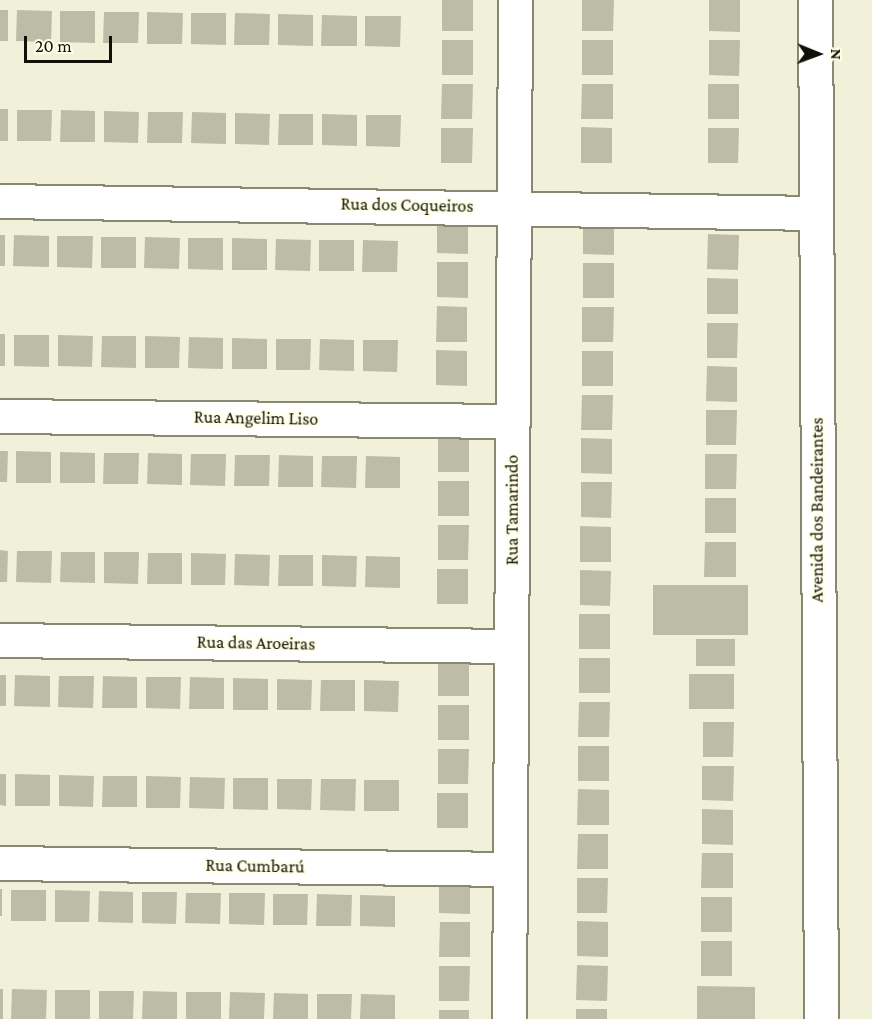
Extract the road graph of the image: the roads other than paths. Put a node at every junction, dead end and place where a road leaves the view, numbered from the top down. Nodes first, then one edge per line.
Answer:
1 (515, 0) edge
2 (815, 0) edge
3 (0, 201) edge
4 (514, 206) junction
5 (815, 213) junction
6 (0, 416) edge
7 (513, 421) junction
8 (0, 640) edge
9 (511, 646) junction
10 (0, 863) edge
11 (510, 869) junction
12 (509, 1019) edge
13 (821, 1019) edge

1 - 4 street, Rua Tamarindo
2 - 5 street, Avenida dos Bandeirantes
3 - 4 street, Rua dos Coqueiros
4 - 5 street, Rua dos Coqueiros
4 - 7 street, Rua Tamarindo
5 - 13 street, Avenida dos Bandeirantes
6 - 7 street, Rua Angelim Liso
7 - 9 street, Rua Tamarindo
8 - 9 street, Rua das Aroeiras
9 - 11 street, Rua Tamarindo
10 - 11 street, Rua Cumbarú
11 - 12 street, Rua Tamarindo

